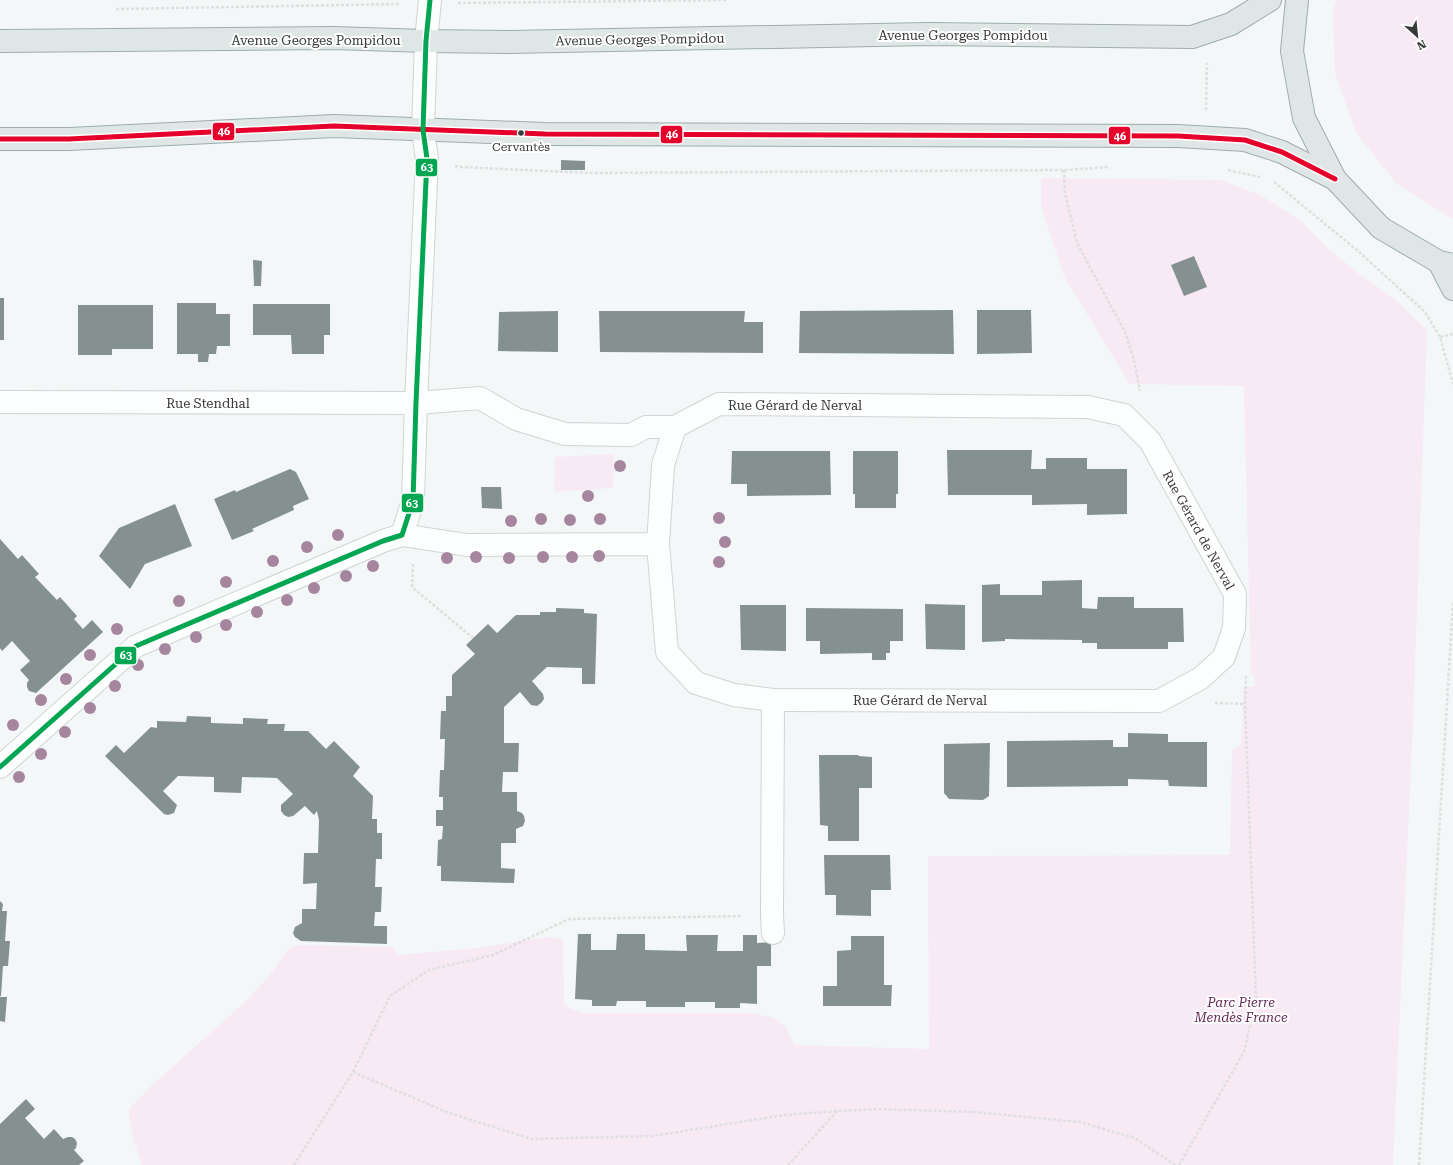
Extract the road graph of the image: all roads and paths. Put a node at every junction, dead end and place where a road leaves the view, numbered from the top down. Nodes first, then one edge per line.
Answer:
1 (727, 0) edge
2 (1270, 0) edge
3 (1297, 0) edge
4 (430, 2) edge
5 (111, 9) dead end
6 (1207, 32) junction
7 (0, 41) edge
8 (426, 41) junction
9 (423, 130) junction
10 (1206, 138) junction
11 (0, 139) edge
12 (426, 159) junction
13 (1116, 166) dead end
14 (1064, 170) junction
15 (1228, 170) dead end
16 (1264, 178) dead end
17 (1335, 179) junction
18 (1271, 180) dead end
19 (1446, 264) edge
20 (1453, 290) edge
21 (1453, 334) edge
22 (1440, 337) junction
23 (1453, 384) edge
24 (1141, 397) dead end
25 (0, 402) edge
26 (416, 403) junction
27 (675, 427) junction
28 (408, 535) junction
29 (658, 544) junction
30 (1453, 603) edge
31 (473, 638) dead end
32 (1224, 657) junction
33 (773, 700) junction
34 (0, 767) edge
35 (773, 924) joint
36 (353, 1072) junction
37 (837, 1112) junction
38 (294, 1165) edge
39 (788, 1165) edge
40 (1175, 1165) edge
41 (1179, 1165) edge
42 (1419, 1165) edge

1 - 4 path
2 - 6 main road, Avenue Georges Pompidou
3 - 17 main road
4 - 5 path
4 - 8 street
6 - 8 main road, Avenue Georges Pompidou
6 - 10 path
7 - 8 main road, Avenue Georges Pompidou
8 - 9 street
9 - 10 main road
9 - 11 main road
9 - 12 street
10 - 17 main road
12 - 14 path
12 - 26 street
13 - 14 path
14 - 24 path
15 - 16 path
17 - 19 main road
18 - 22 path
19 - 20 main road
21 - 22 path
22 - 23 path
25 - 26 street, Rue Stendhal
26 - 27 street, Rue Stendhal
26 - 28 street
27 - 29 street, Rue Gérard de Nerval
27 - 32 street, Rue Gérard de Nerval
28 - 29 street
28 - 31 path
28 - 34 street
29 - 33 street, Rue Gérard de Nerval
30 - 42 path
32 - 33 street, Rue Gérard de Nerval
32 - 41 path
33 - 35 street
35 - 36 path
36 - 37 path
36 - 38 path
37 - 39 path
37 - 40 path

